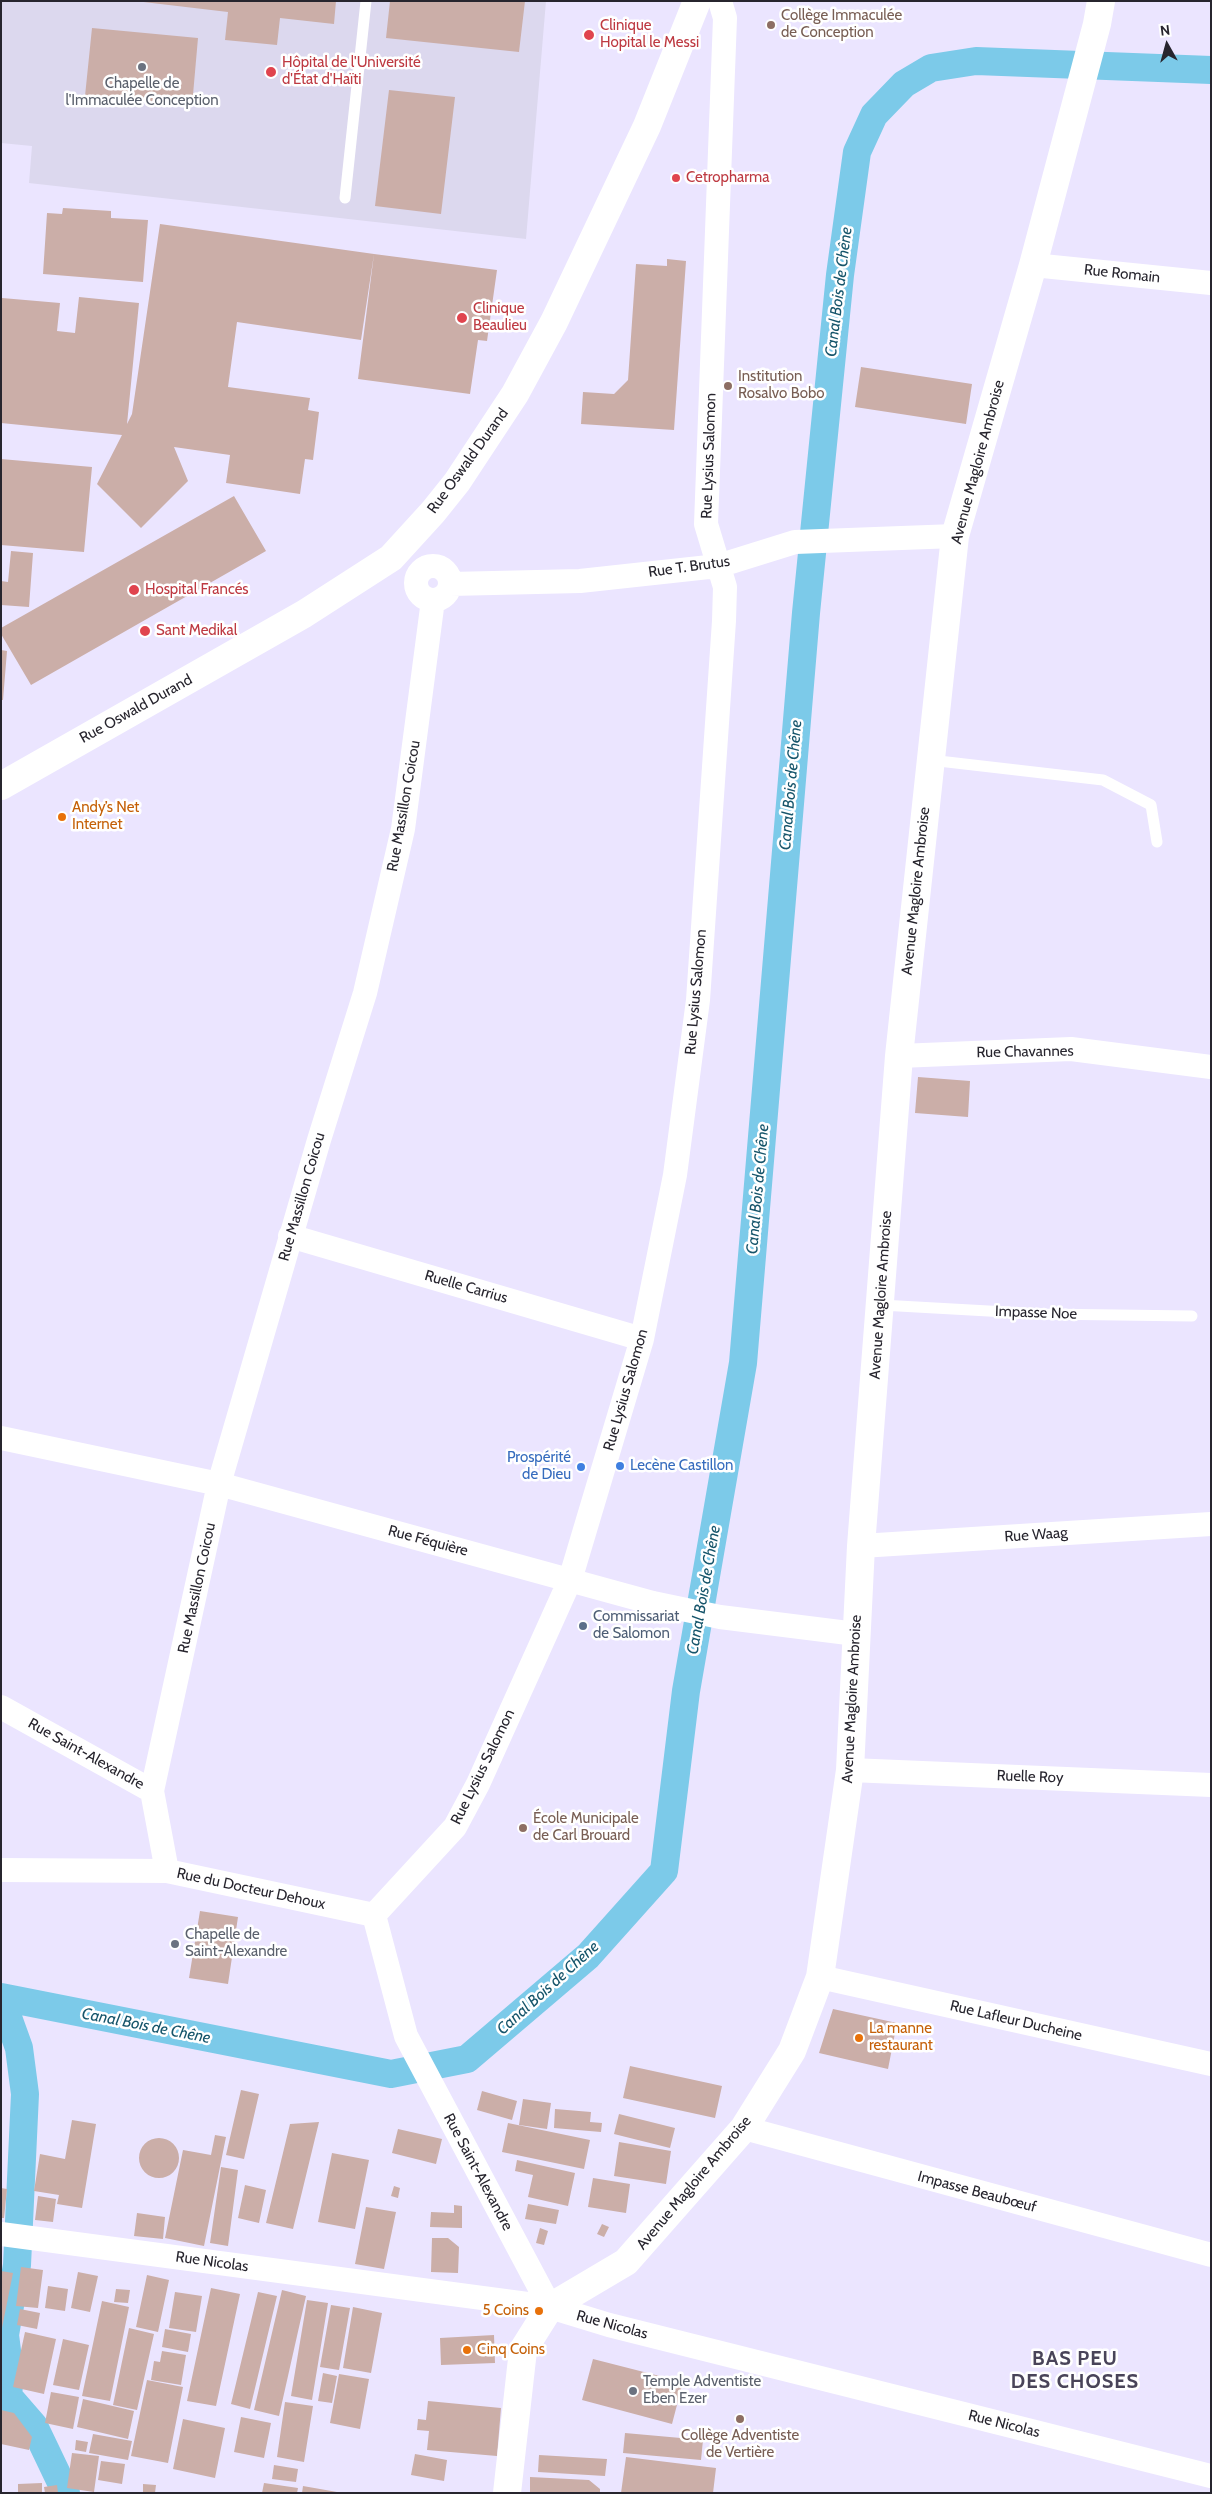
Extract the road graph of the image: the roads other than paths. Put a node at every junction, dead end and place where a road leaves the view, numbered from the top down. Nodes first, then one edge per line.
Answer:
1 (366, 1) edge
2 (697, 1) edge
3 (720, 1) edge
4 (1099, 12) edge
5 (344, 198) dead end
6 (1033, 265) junction
7 (1211, 283) edge
8 (955, 536) junction
9 (391, 558) junction
10 (718, 566) junction
11 (442, 592) junction
12 (929, 760) junction
13 (1, 786) edge
14 (1157, 842) dead end
15 (899, 1056) junction
16 (1211, 1068) edge
17 (290, 1236) junction
18 (881, 1305) junction
19 (1192, 1316) dead end
20 (642, 1339) junction
21 (1, 1438) edge
22 (220, 1484) junction
23 (1211, 1524) edge
24 (861, 1546) junction
25 (570, 1580) junction
26 (856, 1634) junction
27 (1, 1707) edge
28 (850, 1770) junction
29 (1211, 1785) edge
30 (152, 1791) junction
31 (1, 1870) edge
32 (167, 1871) junction
33 (374, 1915) junction
34 (820, 1977) junction
35 (1211, 2064) edge
36 (744, 2128) junction
37 (2, 2234) edge
38 (1211, 2256) edge
39 (550, 2307) junction
40 (1211, 2476) edge
41 (507, 2493) edge

1 - 5 lane
2 - 9 street, Rue Oswald Durand
3 - 10 street, Rue Lysius Salomon
4 - 6 street, Avenue Magloire Ambroise
6 - 7 street, Rue Romain
6 - 8 street, Avenue Magloire Ambroise
8 - 10 street, Rue T. Brutus
8 - 12 street, Avenue Magloire Ambroise
9 - 11 street
9 - 13 street, Rue Oswald Durand
10 - 11 street, Rue T. Brutus
10 - 20 street, Rue Lysius Salomon
11 - 17 street, Rue Massillon Coicou
12 - 14 lane
12 - 15 street, Avenue Magloire Ambroise
15 - 16 street, Rue Chavannes
15 - 18 street, Avenue Magloire Ambroise
17 - 20 street, Ruelle Carrius
17 - 22 street, Rue Massillon Coicou
18 - 19 lane, Impasse Noe
18 - 24 street, Avenue Magloire Ambroise
20 - 25 street, Rue Lysius Salomon
21 - 22 street, Rue Féquière
22 - 25 street, Rue Féquière
22 - 30 street, Rue Massillon Coicou
23 - 24 street, Rue Waag
24 - 26 street, Avenue Magloire Ambroise
25 - 26 street, Rue Féquière
25 - 33 street, Rue Lysius Salomon
26 - 28 street, Avenue Magloire Ambroise
27 - 30 street, Rue Saint-Alexandre
28 - 29 street, Ruelle Roy
28 - 34 street, Avenue Magloire Ambroise
30 - 32 street, Rue Saint-Alexandre
31 - 32 street, Rue du Docteur Dehoux
32 - 33 street, Rue du Docteur Dehoux
33 - 39 street, Rue Saint-Alexandre
34 - 35 street, Rue Lafleur Ducheine
34 - 36 street, Avenue Magloire Ambroise
36 - 38 street, Impasse Beaubœuf
36 - 39 street, Avenue Magloire Ambroise
37 - 39 street, Rue Nicolas
39 - 40 street, Rue Nicolas
39 - 41 street, Avenue Magloire Ambroise

